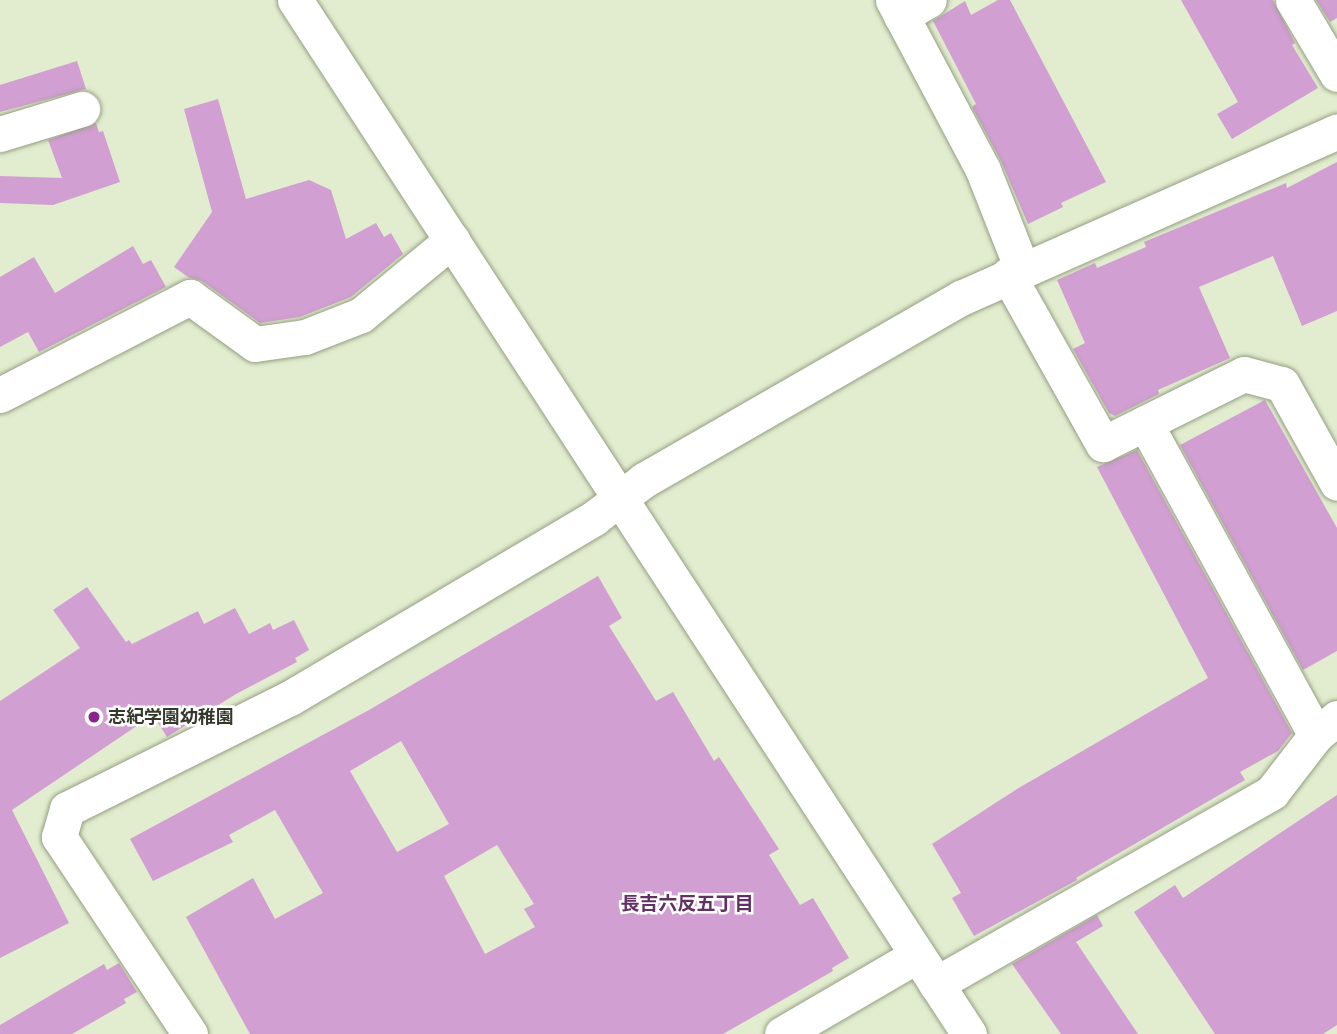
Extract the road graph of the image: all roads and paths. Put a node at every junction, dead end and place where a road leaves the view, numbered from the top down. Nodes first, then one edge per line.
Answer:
1 (295, 0) edge
2 (1293, 0) edge
3 (907, 5) edge
4 (1337, 74) edge
5 (82, 109) dead end
6 (1337, 131) edge
7 (0, 134) edge
8 (452, 240) junction
9 (1015, 272) junction
10 (0, 395) edge
11 (1145, 423) junction
12 (1337, 483) edge
13 (618, 500) junction
14 (1327, 726) edge
15 (916, 956) junction
16 (936, 984) junction
17 (190, 1034) edge
18 (782, 1034) edge
19 (969, 1034) edge

1 - 8 street
2 - 4 street
3 - 9 street
5 - 7 street
6 - 9 street
8 - 10 street
8 - 13 street
9 - 11 street
9 - 13 street
11 - 12 street
11 - 14 street
13 - 15 street
13 - 17 street
14 - 16 street
15 - 16 street
15 - 18 street
16 - 19 street

